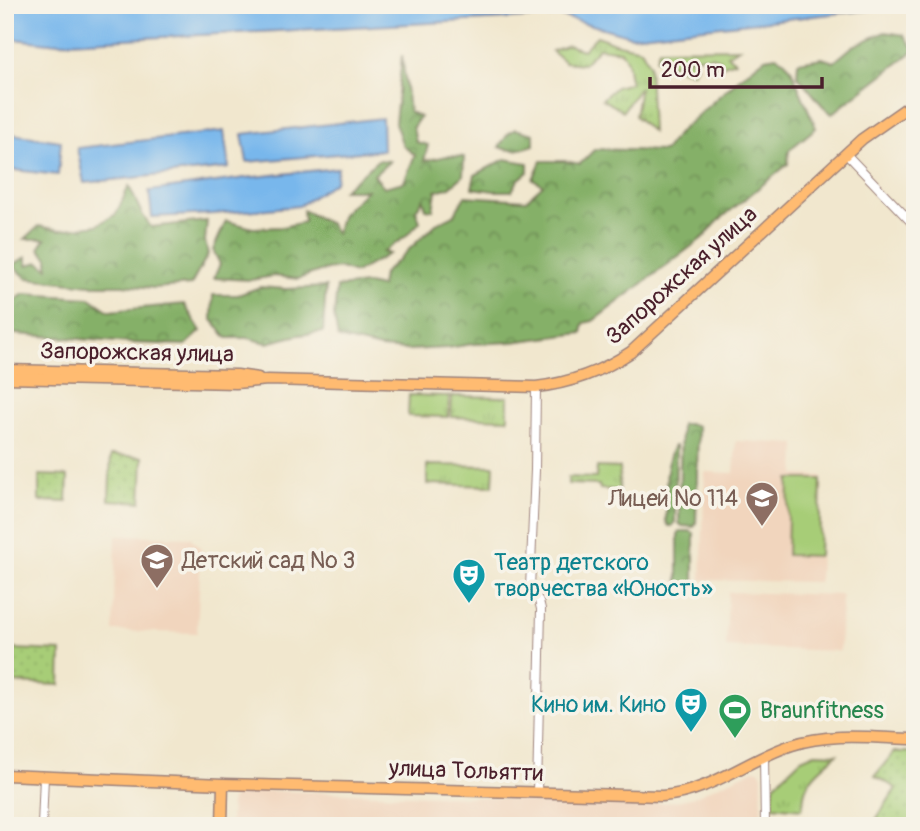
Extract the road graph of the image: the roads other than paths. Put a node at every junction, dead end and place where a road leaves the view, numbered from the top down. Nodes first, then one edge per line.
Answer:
1 (915, 102) edge
2 (846, 154) junction
3 (915, 226) edge
4 (5, 370) edge
5 (5, 378) edge
6 (268, 380) junction
7 (536, 387) junction
8 (915, 739) edge
9 (764, 756) junction
10 (5, 775) edge
11 (44, 776) junction
12 (223, 784) junction
13 (537, 793) junction
14 (42, 826) edge
15 (222, 826) edge
16 (765, 826) edge

1 - 2 main road, Запорожская улица
2 - 3 street
2 - 7 main road, Запорожская улица
4 - 6 main road, Запорожская улица
5 - 6 main road, Запорожская улица
6 - 7 main road, Запорожская улица
7 - 13 street
8 - 9 main road, улица Тольятти
9 - 13 main road, улица Тольятти
9 - 16 street
10 - 11 main road, улица Тольятти
11 - 12 main road, улица Тольятти
11 - 14 street
12 - 13 main road, улица Тольятти
12 - 15 main road

